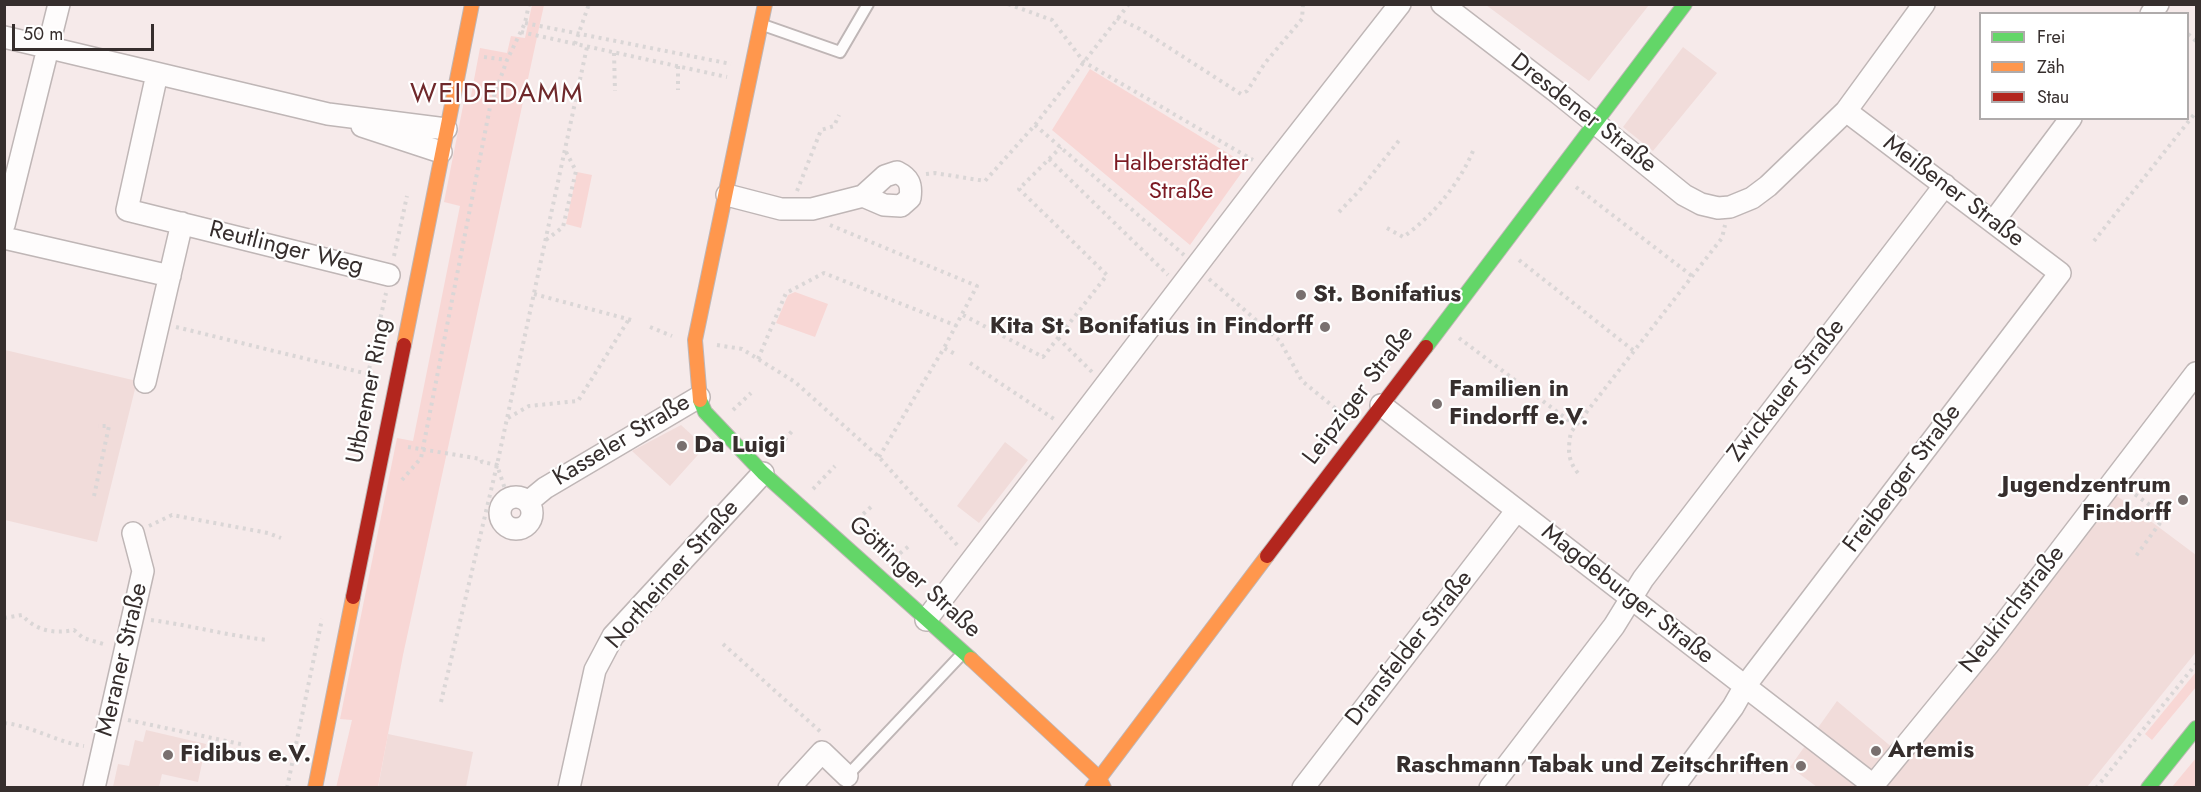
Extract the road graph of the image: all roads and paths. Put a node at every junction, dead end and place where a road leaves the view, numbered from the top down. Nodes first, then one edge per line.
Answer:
1 (59, 4) edge
2 (472, 4) edge
3 (529, 4) edge
4 (589, 4) edge
5 (765, 4) edge
6 (868, 4) edge
7 (1008, 4) edge
8 (1129, 4) edge
9 (1303, 4) edge
10 (1400, 4) edge
11 (1442, 4) edge
12 (1685, 4) edge
13 (1924, 4) edge
14 (1117, 18) junction
15 (525, 23) junction
16 (760, 24) junction
17 (521, 33) junction
18 (579, 33) junction
19 (4, 37) edge
20 (575, 44) junction
21 (48, 47) junction
22 (587, 47) junction
23 (614, 53) junction
24 (1084, 62) junction
25 (678, 66) junction
26 (157, 74) junction
27 (750, 75) junction
28 (678, 90) dead end
29 (615, 91) dead end
30 (1846, 111) junction
31 (2196, 112) edge
32 (328, 114) junction
33 (838, 114) dead end
34 (2070, 120) edge
35 (1594, 122) junction
36 (1035, 125) junction
37 (446, 129) junction
38 (1401, 138) dead end
39 (1061, 147) junction
40 (564, 148) junction
41 (1473, 151) dead end
42 (441, 152) junction
43 (1049, 159) junction
44 (1270, 170) junction
45 (1557, 172) junction
46 (907, 177) junction
47 (1945, 185) junction
48 (727, 195) junction
49 (863, 196) junction
50 (1730, 207) junction
51 (817, 208) junction
52 (792, 209) junction
53 (1339, 212) dead end
54 (1993, 222) junction
55 (182, 223) junction
56 (4, 225) edge
57 (1387, 228) dead end
58 (4, 238) edge
59 (545, 240) junction
60 (2094, 242) dead end
61 (1501, 246) junction
62 (1197, 266) junction
63 (2060, 273) joint
64 (390, 275) dead end
65 (170, 276) junction
66 (1692, 276) junction
67 (1181, 288) junction
68 (534, 294) junction
69 (963, 315) junction
70 (629, 319) junction
71 (635, 321) dead end
72 (159, 322) junction
73 (1442, 324) junction
74 (957, 326) junction
75 (1058, 338) junction
76 (695, 340) junction
77 (944, 348) junction
78 (1634, 351) junction
79 (955, 354) dead end
80 (758, 359) junction
81 (970, 363) dead end
82 (2196, 373) edge
83 (368, 374) dead end
84 (145, 382) dead end
85 (1106, 386) junction
86 (699, 397) junction
87 (1381, 405) junction
88 (507, 418) junction
89 (98, 426) dead end
90 (1576, 426) junction
91 (1362, 430) junction
92 (1071, 431) junction
93 (383, 442) junction
94 (422, 450) junction
95 (879, 457) junction
96 (497, 465) junction
97 (835, 466) dead end
98 (763, 473) junction
99 (1578, 473) dead end
100 (2114, 480) junction
101 (401, 482) dead end
102 (94, 496) dead end
103 (518, 501) joint
104 (797, 503) junction
105 (1517, 510) junction
106 (133, 533) joint
107 (281, 538) dead end
108 (2136, 556) dead end
109 (971, 561) junction
110 (1631, 598) junction
111 (4, 618) edge
112 (132, 618) junction
113 (926, 620) junction
114 (267, 640) dead end
115 (723, 644) dead end
116 (126, 648) junction
117 (964, 652) junction
118 (2196, 664) edge
119 (1745, 686) junction
120 (441, 702) dead end
121 (110, 716) junction
122 (4, 723) edge
123 (2196, 728) edge
124 (245, 745) dead end
125 (103, 749) junction
126 (822, 752) junction
127 (848, 776) joint
128 (1098, 784) edge
129 (1872, 786) edge
130 (94, 788) edge
131 (315, 788) edge
132 (569, 788) edge
133 (789, 788) edge
134 (1303, 788) edge
135 (1490, 788) edge
136 (1672, 788) edge
137 (2096, 788) edge
138 (2148, 788) edge

1 - 21 street
2 - 37 street, Utbremer Ring
3 - 15 path
4 - 18 path
5 - 16 street, Kasseler Straße
6 - 16 lane
7 - 24 path
8 - 14 path
9 - 14 path
10 - 44 street
11 - 35 street, Dresdener Straße
12 - 35 street, Leipziger Straße
13 - 30 street
14 - 24 path
15 - 17 path
15 - 18 path
16 - 27 street, Kasseler Straße
17 - 20 path
17 - 94 path
18 - 20 path
18 - 27 path
19 - 21 street
20 - 22 path
21 - 26 street
21 - 56 street
22 - 23 path
22 - 40 path
23 - 25 path
23 - 29 path
24 - 36 path
24 - 44 path
25 - 27 path
25 - 28 path
26 - 32 street
26 - 55 street, Reutlinger Weg
27 - 48 street, Kasseler Straße
30 - 47 street, Meißener Straße
30 - 50 street
31 - 60 path
32 - 37 street
32 - 42 street
33 - 52 path
34 - 54 street
35 - 45 street, Leipziger Straße
35 - 50 street, Dresdener Straße
36 - 39 path
36 - 46 path
37 - 42 street, Utbremer Ring
38 - 53 path
39 - 43 path
39 - 62 path
40 - 59 path
40 - 59 path
41 - 57 path
42 - 93 street, Utbremer Ring
43 - 67 path
43 - 75 path
44 - 62 street
45 - 61 street, Leipziger Straße
45 - 66 path
46 - 49 street
46 - 49 street
47 - 54 street, Meißener Straße
47 - 110 street, Zwickauer Straße
48 - 52 street
48 - 76 street, Kasseler Straße
49 - 51 street
50 - 66 path
51 - 52 street
51 - 69 path
54 - 63 street, Meißener Straße
55 - 64 street, Reutlinger Weg
55 - 65 street, Reutlinger Weg
58 - 65 street
59 - 68 path
61 - 73 street, Leipziger Straße
61 - 78 path
62 - 67 street
62 - 91 path
63 - 119 street, Freiberger Straße
65 - 72 street, Reutlinger Weg
66 - 78 path
67 - 85 street
68 - 70 path
68 - 88 path
69 - 74 path
69 - 75 path
70 - 71 path
70 - 88 path
72 - 83 path
72 - 84 street, Reutlinger Weg
73 - 87 street, Leipziger Straße
73 - 90 path
74 - 77 path
74 - 80 path
75 - 85 path
76 - 80 path
76 - 86 street, Kasseler Straße
77 - 79 path
77 - 95 path
78 - 90 path
80 - 95 path
81 - 92 path
82 - 100 street, Neukirchstraße
85 - 92 street
86 - 98 street, Göttinger Straße
86 - 103 street, Kasseler Straße
87 - 91 street, Leipziger Straße
87 - 105 street, Magdeburger Straße
88 - 96 path
89 - 102 path
90 - 99 path
91 - 128 street, Leipziger Straße
92 - 109 street
93 - 94 path
93 - 131 street, Utbremer Ring
94 - 96 path
94 - 101 path
95 - 109 path
96 - 103 path
96 - 120 path
97 - 104 path
98 - 104 street, Göttinger Straße
98 - 132 street, Northeimer Straße
100 - 108 path
100 - 129 street, Neukirchstraße
104 - 113 street, Göttinger Straße
105 - 110 street, Magdeburger Straße
105 - 134 street, Dransfelder Straße
106 - 107 path
106 - 112 street, Meraner Straße
109 - 113 street
110 - 119 street, Magdeburger Straße
110 - 135 street, Zwickauer Straße
111 - 116 path
112 - 114 path
112 - 116 street, Meraner Straße
113 - 117 street, Göttinger Straße
115 - 126 path
116 - 121 street, Meraner Straße
117 - 127 lane
117 - 128 street, Göttinger Straße
118 - 137 path
119 - 129 street, Magdeburger Straße
119 - 136 street, Freiberger Straße
121 - 124 path
121 - 125 street, Meraner Straße
122 - 125 path
123 - 138 street
125 - 130 street, Meraner Straße
126 - 127 street
126 - 133 street

